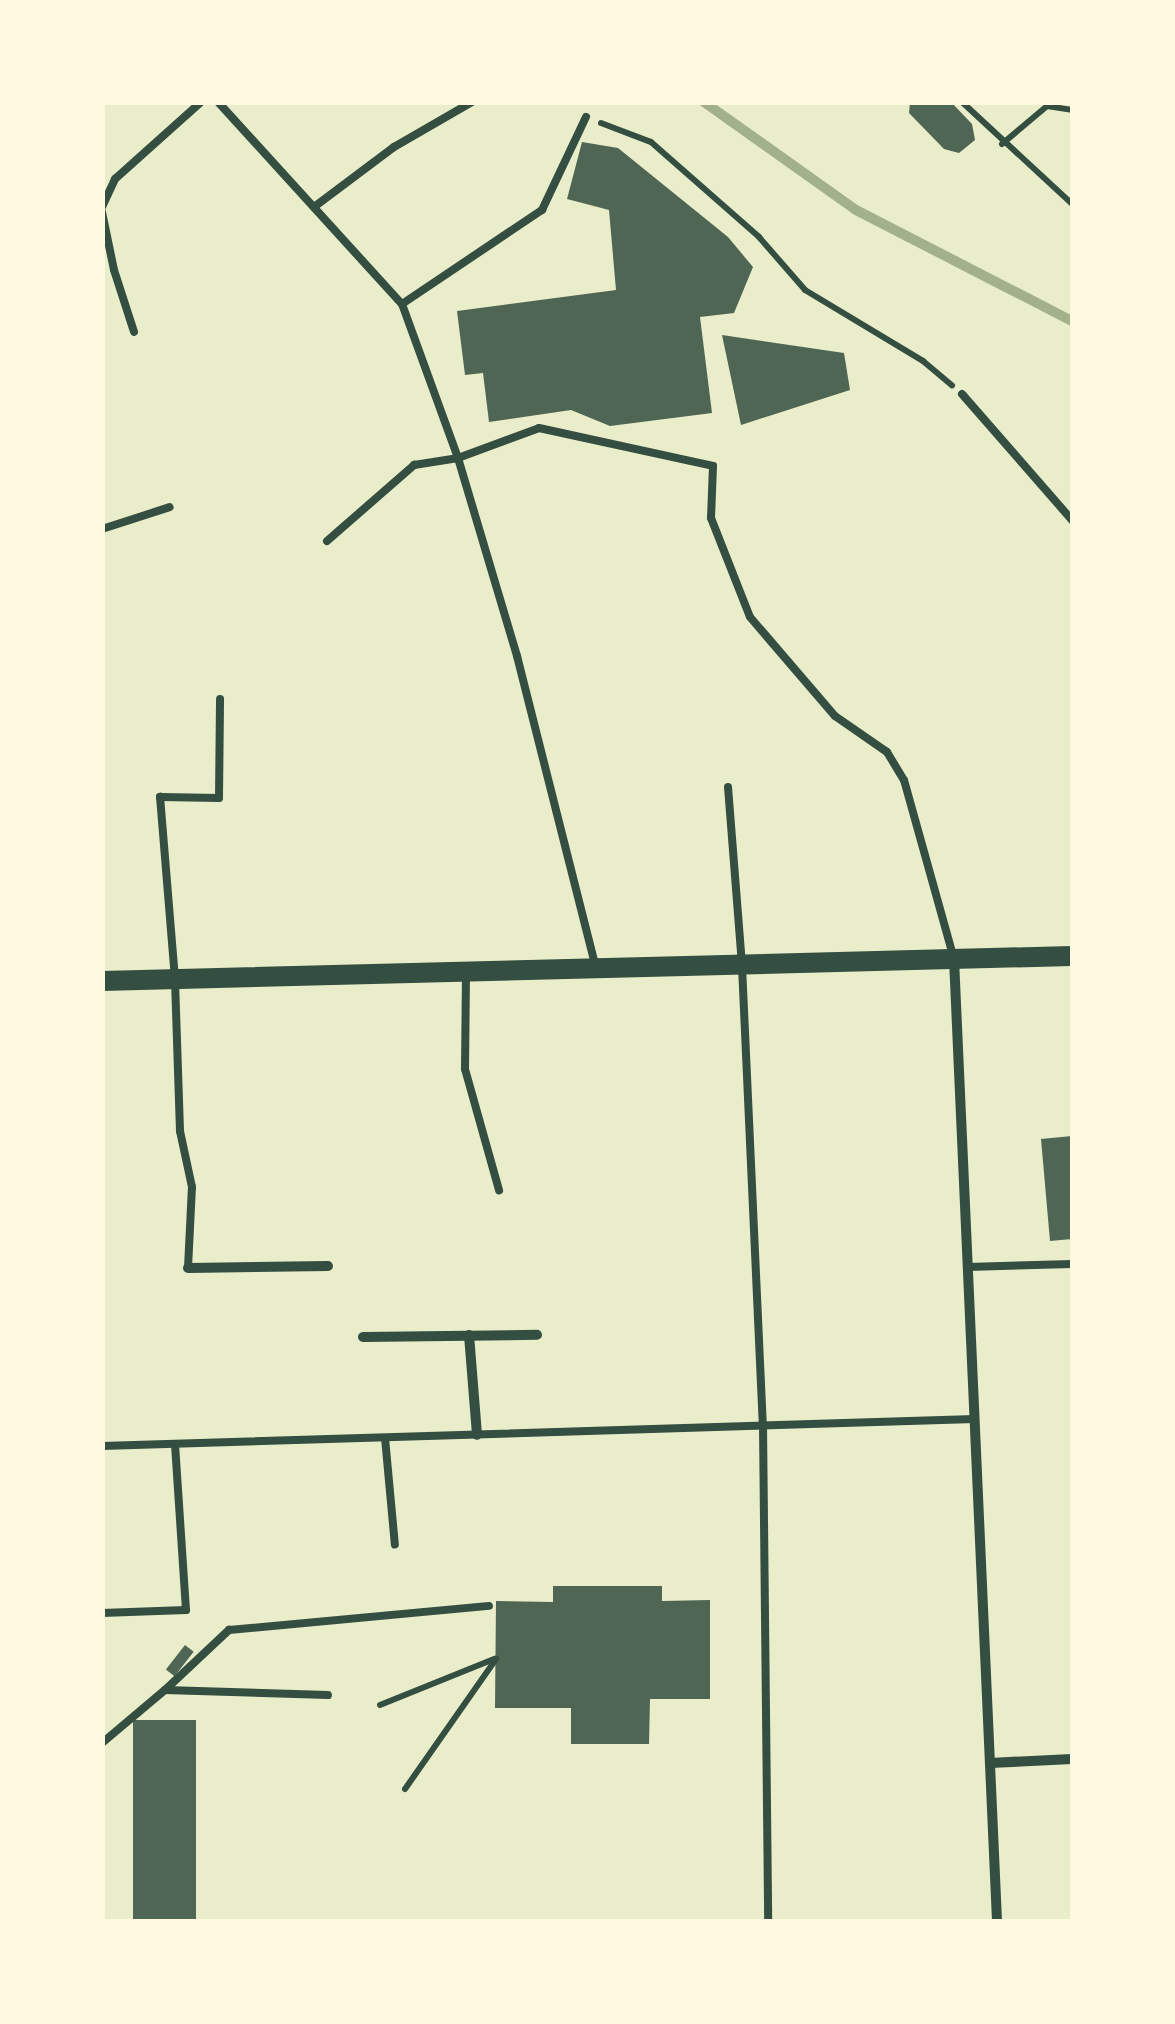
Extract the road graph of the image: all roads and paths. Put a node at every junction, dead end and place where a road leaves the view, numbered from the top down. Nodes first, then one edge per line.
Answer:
1 (201, 102) edge
2 (218, 102) edge
3 (472, 102) edge
4 (962, 102) edge
5 (1072, 110) edge
6 (586, 117) joint
7 (1002, 144) junction
8 (1072, 204) edge
9 (314, 207) junction
10 (102, 209) edge
11 (402, 304) junction
12 (134, 332) dead end
13 (962, 394) joint
14 (458, 458) junction
15 (170, 507) dead end
16 (1072, 520) edge
17 (102, 530) edge
18 (327, 540) dead end
19 (220, 699) dead end
20 (728, 787) dead end
21 (1072, 956) edge
22 (954, 959) junction
23 (742, 966) junction
24 (596, 970) junction
25 (466, 973) junction
26 (175, 980) junction
27 (102, 981) edge
28 (498, 1190) dead end
29 (1072, 1264) edge
30 (328, 1266) dead end
31 (968, 1267) junction
32 (188, 1268) joint
33 (469, 1335) junction
34 (537, 1335) dead end
35 (363, 1337) dead end
36 (975, 1419) junction
37 (763, 1426) junction
38 (476, 1435) junction
39 (385, 1438) junction
40 (175, 1444) junction
41 (102, 1446) edge
42 (396, 1545) dead end
43 (489, 1606) dead end
44 (102, 1612) edge
45 (164, 1690) junction
46 (328, 1695) dead end
47 (380, 1706) dead end
48 (102, 1742) edge
49 (1072, 1759) edge
50 (990, 1763) junction
51 (405, 1789) dead end
52 (768, 1922) edge
53 (997, 1922) edge

1 - 10 lane
2 - 9 lane
3 - 9 lane
4 - 7 path
5 - 7 path
6 - 11 lane
6 - 13 path
7 - 8 path
9 - 11 lane
10 - 12 lane
11 - 14 lane
13 - 16 lane
14 - 18 lane
14 - 22 lane
14 - 24 lane
15 - 17 lane
19 - 26 lane
20 - 23 lane
21 - 22 main road
22 - 23 main road
22 - 31 street
23 - 24 main road
23 - 37 lane
24 - 25 main road
25 - 26 main road
25 - 28 lane
26 - 27 main road
26 - 32 lane
29 - 31 lane
30 - 32 street
31 - 36 street
33 - 34 street
33 - 35 street
33 - 38 street
36 - 37 lane
36 - 50 street
37 - 38 lane
37 - 52 lane
38 - 39 lane
39 - 40 lane
39 - 42 lane
40 - 41 lane
40 - 44 lane
43 - 45 lane
45 - 46 lane
45 - 48 lane
47 - 51 path
49 - 50 street
50 - 53 street

